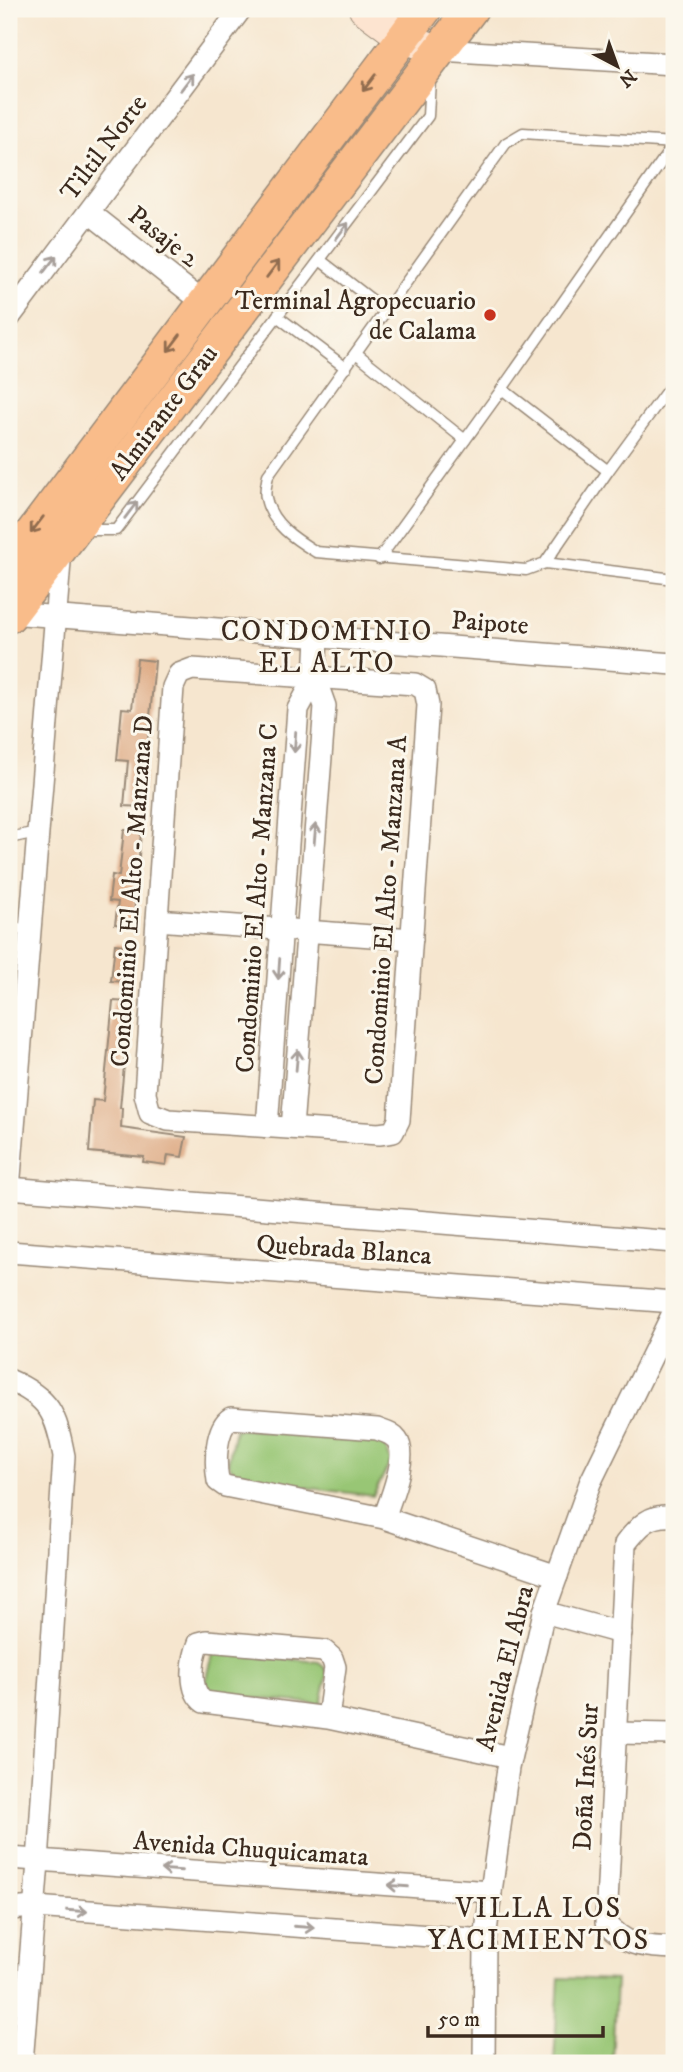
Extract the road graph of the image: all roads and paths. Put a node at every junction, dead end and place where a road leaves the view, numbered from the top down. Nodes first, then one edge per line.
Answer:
1 (241, 9) edge
2 (364, 9) edge
3 (425, 9) edge
4 (471, 9) edge
5 (403, 37) junction
6 (435, 56) junction
7 (674, 65) edge
8 (674, 144) edge
9 (90, 213) junction
10 (320, 260) junction
11 (204, 303) junction
12 (386, 311) junction
13 (277, 316) junction
14 (9, 318) edge
15 (356, 353) junction
16 (346, 368) junction
17 (674, 381) edge
18 (502, 389) junction
19 (465, 440) junction
20 (608, 471) junction
21 (67, 538) junction
22 (379, 559) junction
23 (545, 563) junction
24 (9, 564) edge
25 (674, 579) edge
26 (9, 615) edge
27 (55, 618) junction
28 (317, 637) junction
29 (674, 664) edge
30 (315, 678) junction
31 (37, 832) junction
32 (9, 838) edge
33 (157, 920) junction
34 (9, 924) edge
35 (282, 929) junction
36 (307, 931) junction
37 (29, 933) junction
38 (412, 939) junction
39 (13, 1080) edge
40 (267, 1127) junction
41 (292, 1128) junction
42 (9, 1189) edge
43 (674, 1242) edge
44 (9, 1252) edge
45 (674, 1302) edge
46 (674, 1311) edge
47 (9, 1380) edge
48 (674, 1516) edge
49 (384, 1518) junction
50 (557, 1576) junction
51 (544, 1612) junction
52 (621, 1633) junction
53 (328, 1718) junction
54 (615, 1733) junction
55 (674, 1734) edge
56 (510, 1757) junction
57 (9, 1858) edge
58 (38, 1861) junction
59 (491, 1892) junction
60 (35, 1908) junction
61 (9, 1909) edge
62 (485, 1940) junction
63 (674, 1948) edge
64 (22, 2063) edge
65 (484, 2063) edge

9 -> 1 street, Tiltil Norte
2 - 5 street
3 - 5 main road, Almirante Grau
4 - 6 main road, Almirante Grau
5 - 6 street
5 -> 11 main road, Almirante Grau
6 - 7 street
10 -> 6 lane
21 -> 6 main road, Almirante Grau
8 - 12 lane
8 - 18 lane
9 - 11 street, Pasaje 2
14 -> 9 street, Tiltil Norte
10 - 12 lane
10 - 13 lane
11 -> 24 main road, Almirante Grau
12 - 15 lane
13 - 16 lane
21 -> 13 lane
15 - 16 lane
15 - 19 lane
16 - 22 lane
17 - 20 lane
18 - 19 lane
18 - 20 lane
19 - 22 lane
20 - 23 lane
21 - 26 main road, Almirante Grau
21 - 27 street
22 - 23 lane
23 - 25 lane
26 - 27 street, Paipote
27 - 28 street, Paipote
27 - 31 street
28 - 29 street, Paipote
28 - 30 street
30 - 33 street, Condominio El Alto - Manzana D
30 -> 35 street, Condominio El Alto - Manzana C
36 -> 30 street
30 - 38 street, Condominio El Alto - Manzana A
31 - 32 lane
31 - 37 street
33 - 35 street
33 - 40 street, Condominio El Alto - Manzana D
34 - 37 lane
35 - 36 street
35 -> 40 street, Condominio El Alto - Manzana C
36 - 38 street
41 -> 36 street
37 - 39 street
38 - 41 street, Condominio El Alto - Manzana A
39 - 42 street
40 - 41 street
42 - 43 street
44 - 45 street, Quebrada Blanca
46 - 50 street, Avenida El Abra
47 - 58 street
48 - 52 street, Doña Inés Sur
49 - 49 street
49 - 50 street
50 - 51 street, Avenida El Abra
51 - 52 street
51 - 56 street, Avenida El Abra
52 - 54 street, Doña Inés Sur
53 - 53 street
53 - 56 street
54 - 55 street
54 - 63 street, Doña Inés Sur
56 - 59 street, Avenida El Abra
57 - 58 street, Avenida Chuquicamata
59 -> 58 street, Avenida Chuquicamata
58 - 60 street
59 - 62 street, Avenida El Abra
60 - 61 street
60 -> 62 street
60 - 64 street
62 - 65 street, Avenida El Abra

